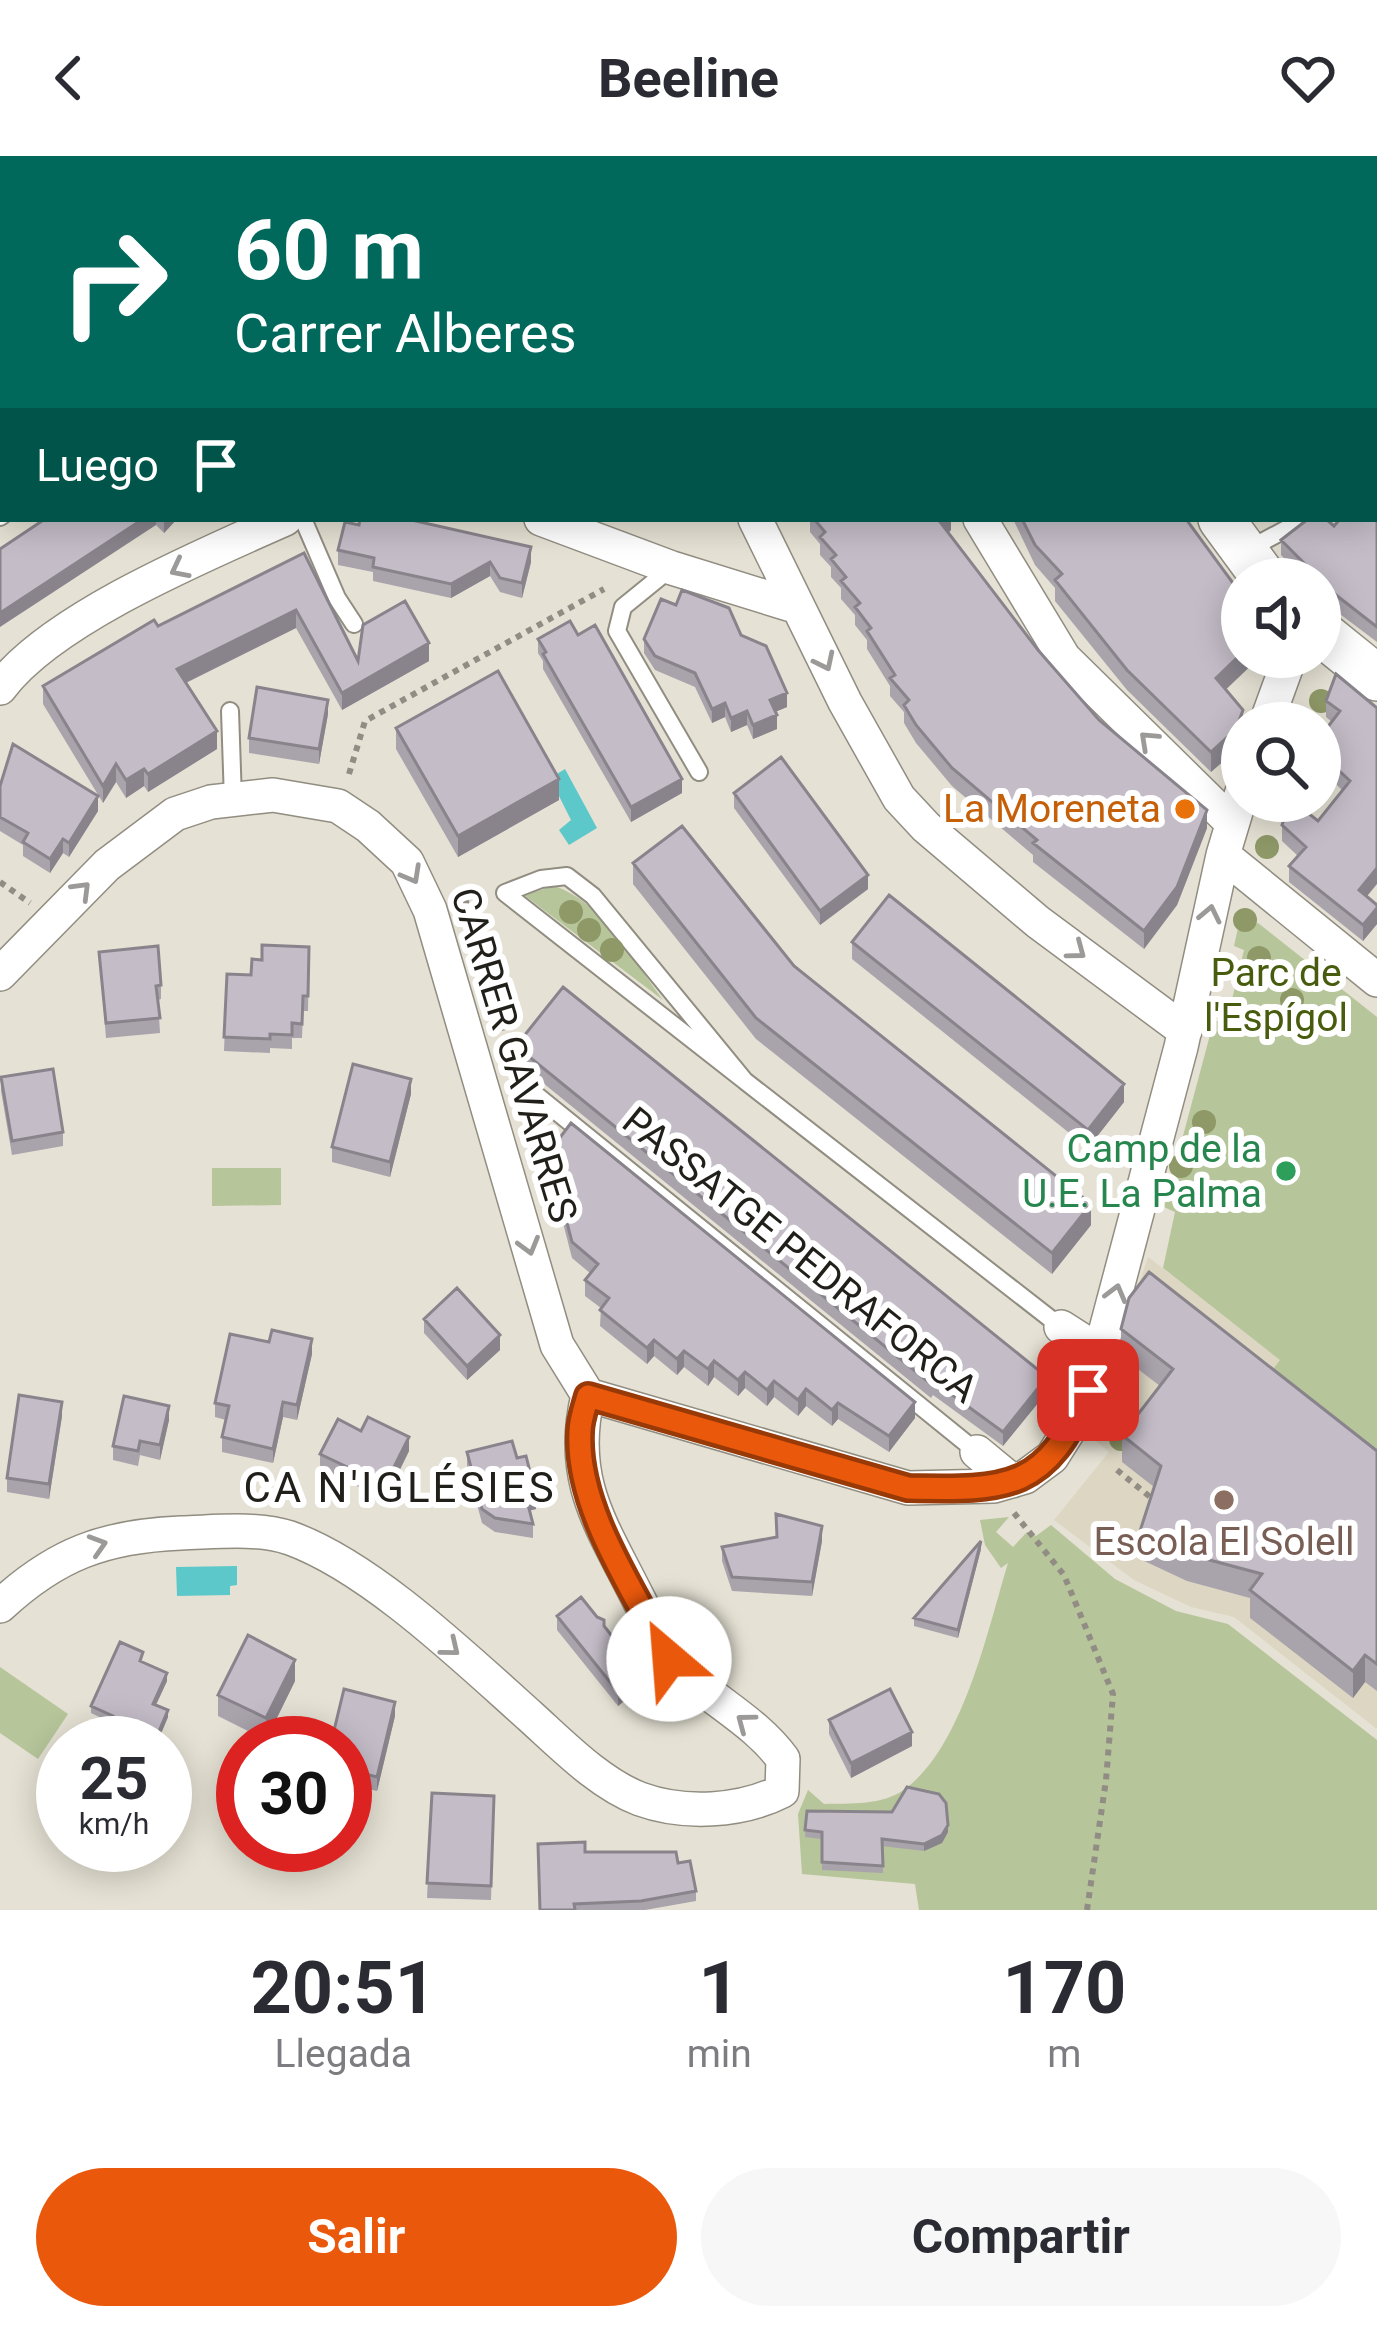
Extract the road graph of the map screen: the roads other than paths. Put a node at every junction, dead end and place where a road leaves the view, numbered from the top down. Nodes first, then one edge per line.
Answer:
1 (279, 522) edge
2 (304, 522) edge
3 (549, 522) edge
4 (756, 522) edge
5 (982, 522) edge
6 (1299, 522) edge
7 (1243, 550) edge
8 (663, 564) junction
9 (798, 607) junction
10 (354, 623) dead end
11 (1341, 649) edge
12 (1377, 677) edge
13 (0, 688) edge
14 (230, 712) dead end
15 (700, 772) dead end
16 (1221, 793) edge
17 (233, 800) junction
18 (1233, 822) edge
19 (1223, 855) junction
20 (0, 974) edge
21 (1377, 980) edge
22 (1185, 1031) junction
23 (746, 1081) junction
24 (535, 1094) road end
25 (1061, 1327) joint
26 (1100, 1352) junction
27 (588, 1396) junction
28 (977, 1452) joint
29 (1003, 1484) junction
30 (0, 1606) edge

1 -> 13 street
2 - 10 lane
3 - 8 street
4 - 9 street
16 -> 5 street
6 - 7 lane
8 - 9 street
8 - 15 lane
9 -> 22 street
11 - 12 main road
14 - 17 lane
20 -> 17 street, CARRER GAVARRES
17 -> 27 street, CARRER GAVARRES
18 - 19 street
19 - 21 street
22 -> 19 street
26 -> 22 street
23 - 23 lane
23 - 25 lane
24 - 28 lane, PASSATGE PEDRAFORCA
25 - 26 street
26 - 29 street
27 - 29 street
30 -> 27 street
28 - 29 street, PASSATGE PEDRAFORCA

